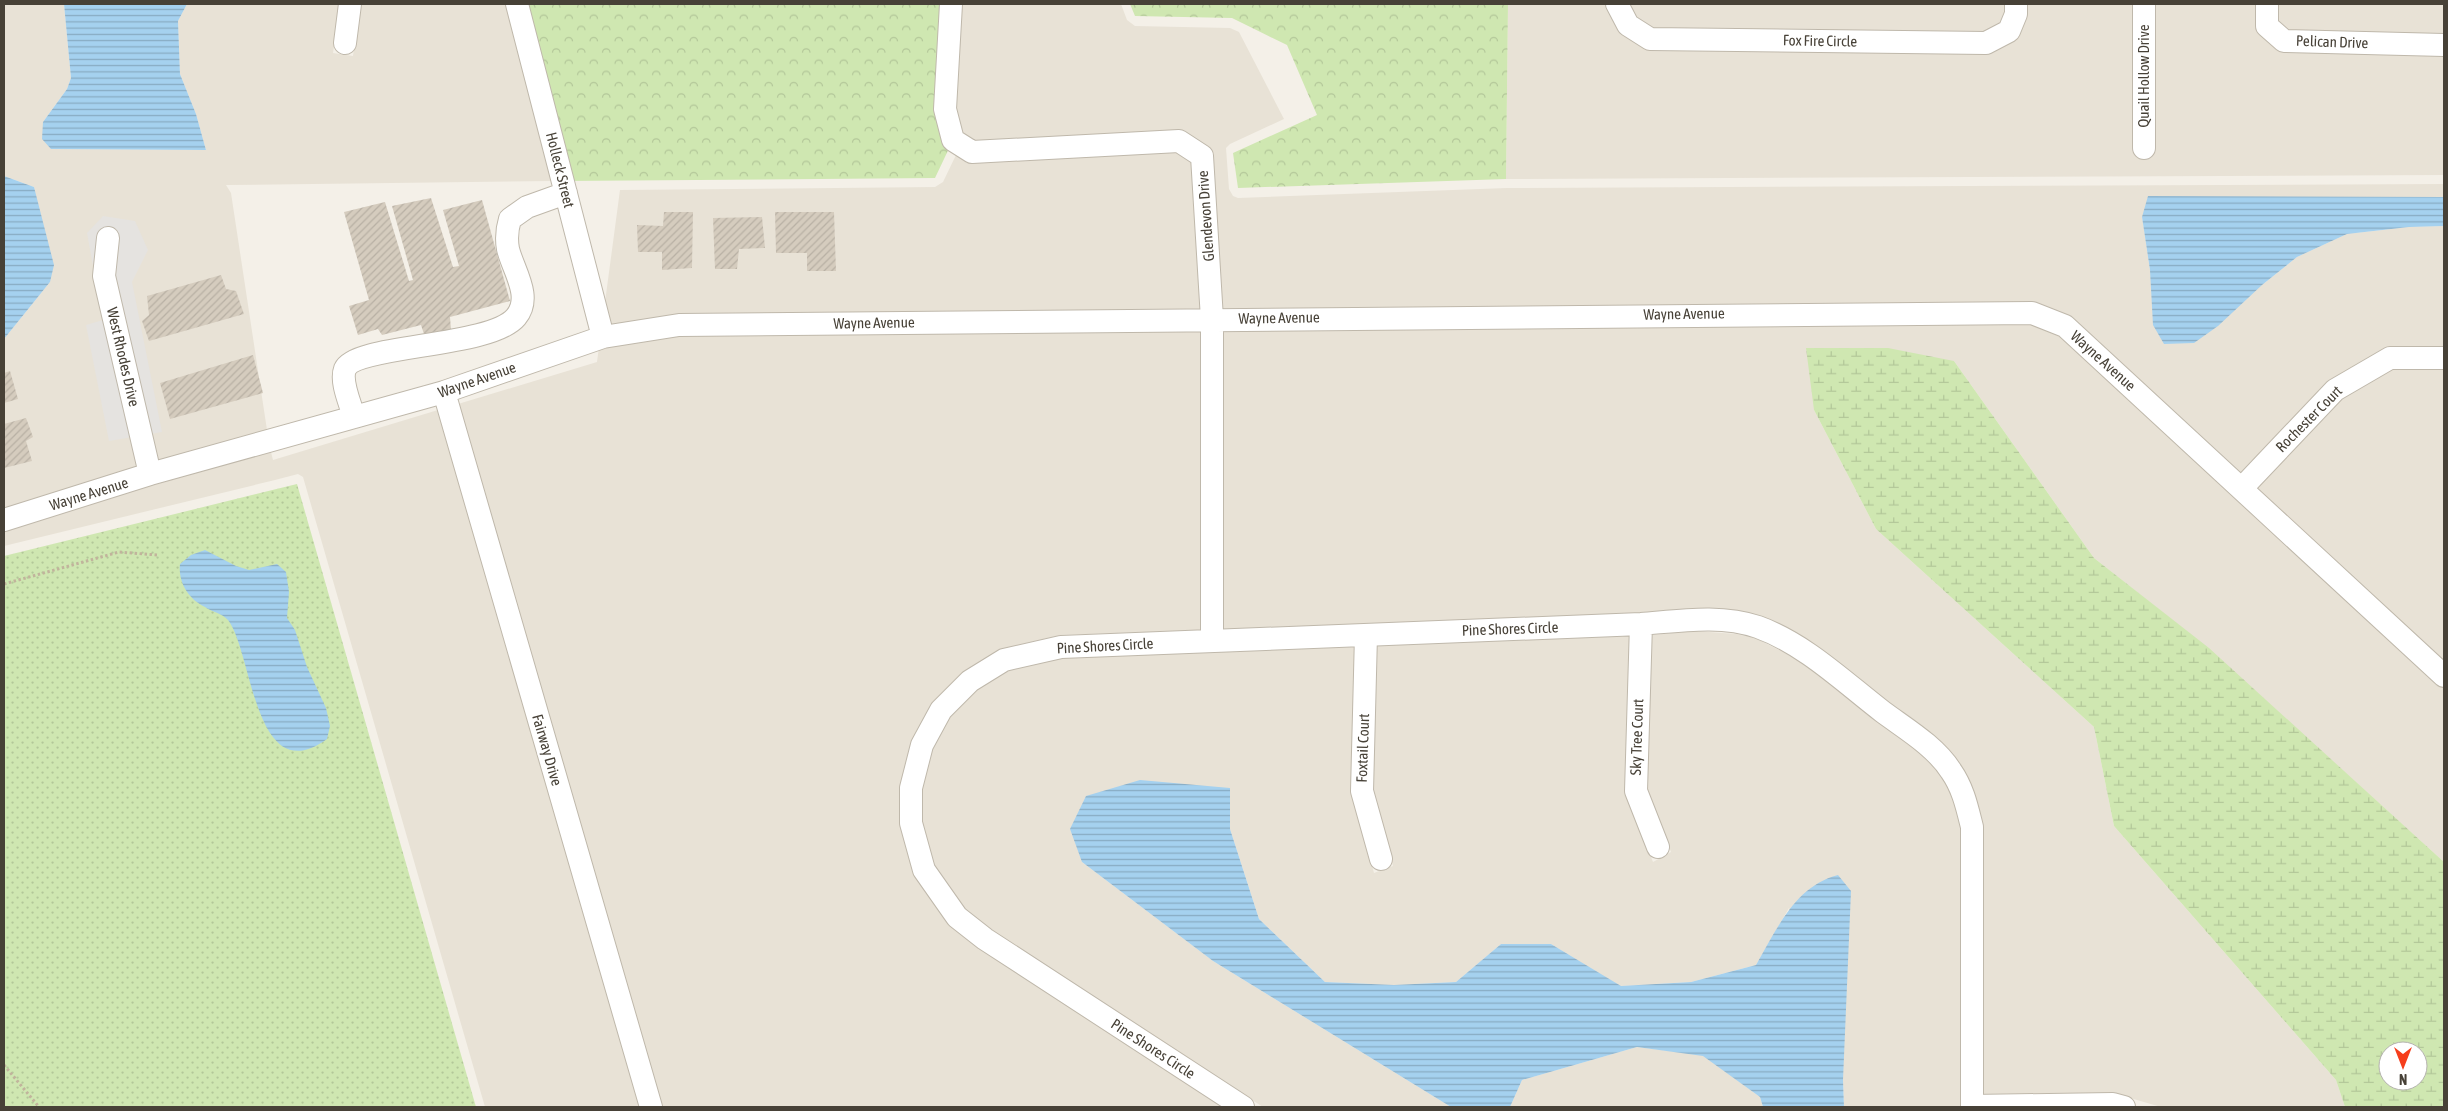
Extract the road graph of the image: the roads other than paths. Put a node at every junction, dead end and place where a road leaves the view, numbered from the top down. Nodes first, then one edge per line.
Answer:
1 (350, 4) edge
2 (517, 4) edge
3 (951, 4) edge
4 (1617, 4) edge
5 (2016, 4) edge
6 (2144, 4) edge
7 (2267, 4) edge
8 (345, 43) dead end
9 (2444, 45) edge
10 (2144, 148) dead end
11 (566, 193) junction
12 (108, 238) dead end
13 (1212, 319) junction
14 (603, 337) junction
15 (2444, 358) edge
16 (444, 392) junction
17 (354, 417) junction
18 (150, 474) junction
19 (2242, 488) junction
20 (4, 520) edge
21 (1641, 624) junction
22 (1366, 635) junction
23 (1212, 641) junction
24 (2444, 676) edge
25 (1658, 847) dead end
26 (1381, 859) dead end
27 (1972, 1106) edge
28 (651, 1107) edge
29 (1243, 1107) edge
30 (2124, 1107) edge

1 - 8 street
2 - 11 street, Holleck Street
3 - 13 street, Glendevon Drive
4 - 5 street, Fox Fire Circle
6 - 10 street, Quail Hollow Drive
7 - 9 street, Pelican Drive
11 - 14 street, Holleck Street
11 - 17 street
12 - 18 street, West Rhodes Drive
13 - 14 street, Wayne Avenue
13 - 19 street, Wayne Avenue
13 - 23 street, Glendevon Drive
14 - 16 street, Wayne Avenue
15 - 19 street, Rochester Court
16 - 17 street, Wayne Avenue
16 - 28 street, Fairway Drive
17 - 18 street, Wayne Avenue
18 - 20 street, Wayne Avenue
19 - 24 street, Wayne Avenue
21 - 22 street, Pine Shores Circle
21 - 25 street, Sky Tree Court
21 - 27 street, Pine Shores Circle
22 - 23 street, Pine Shores Circle
22 - 26 street, Foxtail Court
23 - 29 street, Pine Shores Circle
27 - 30 street

